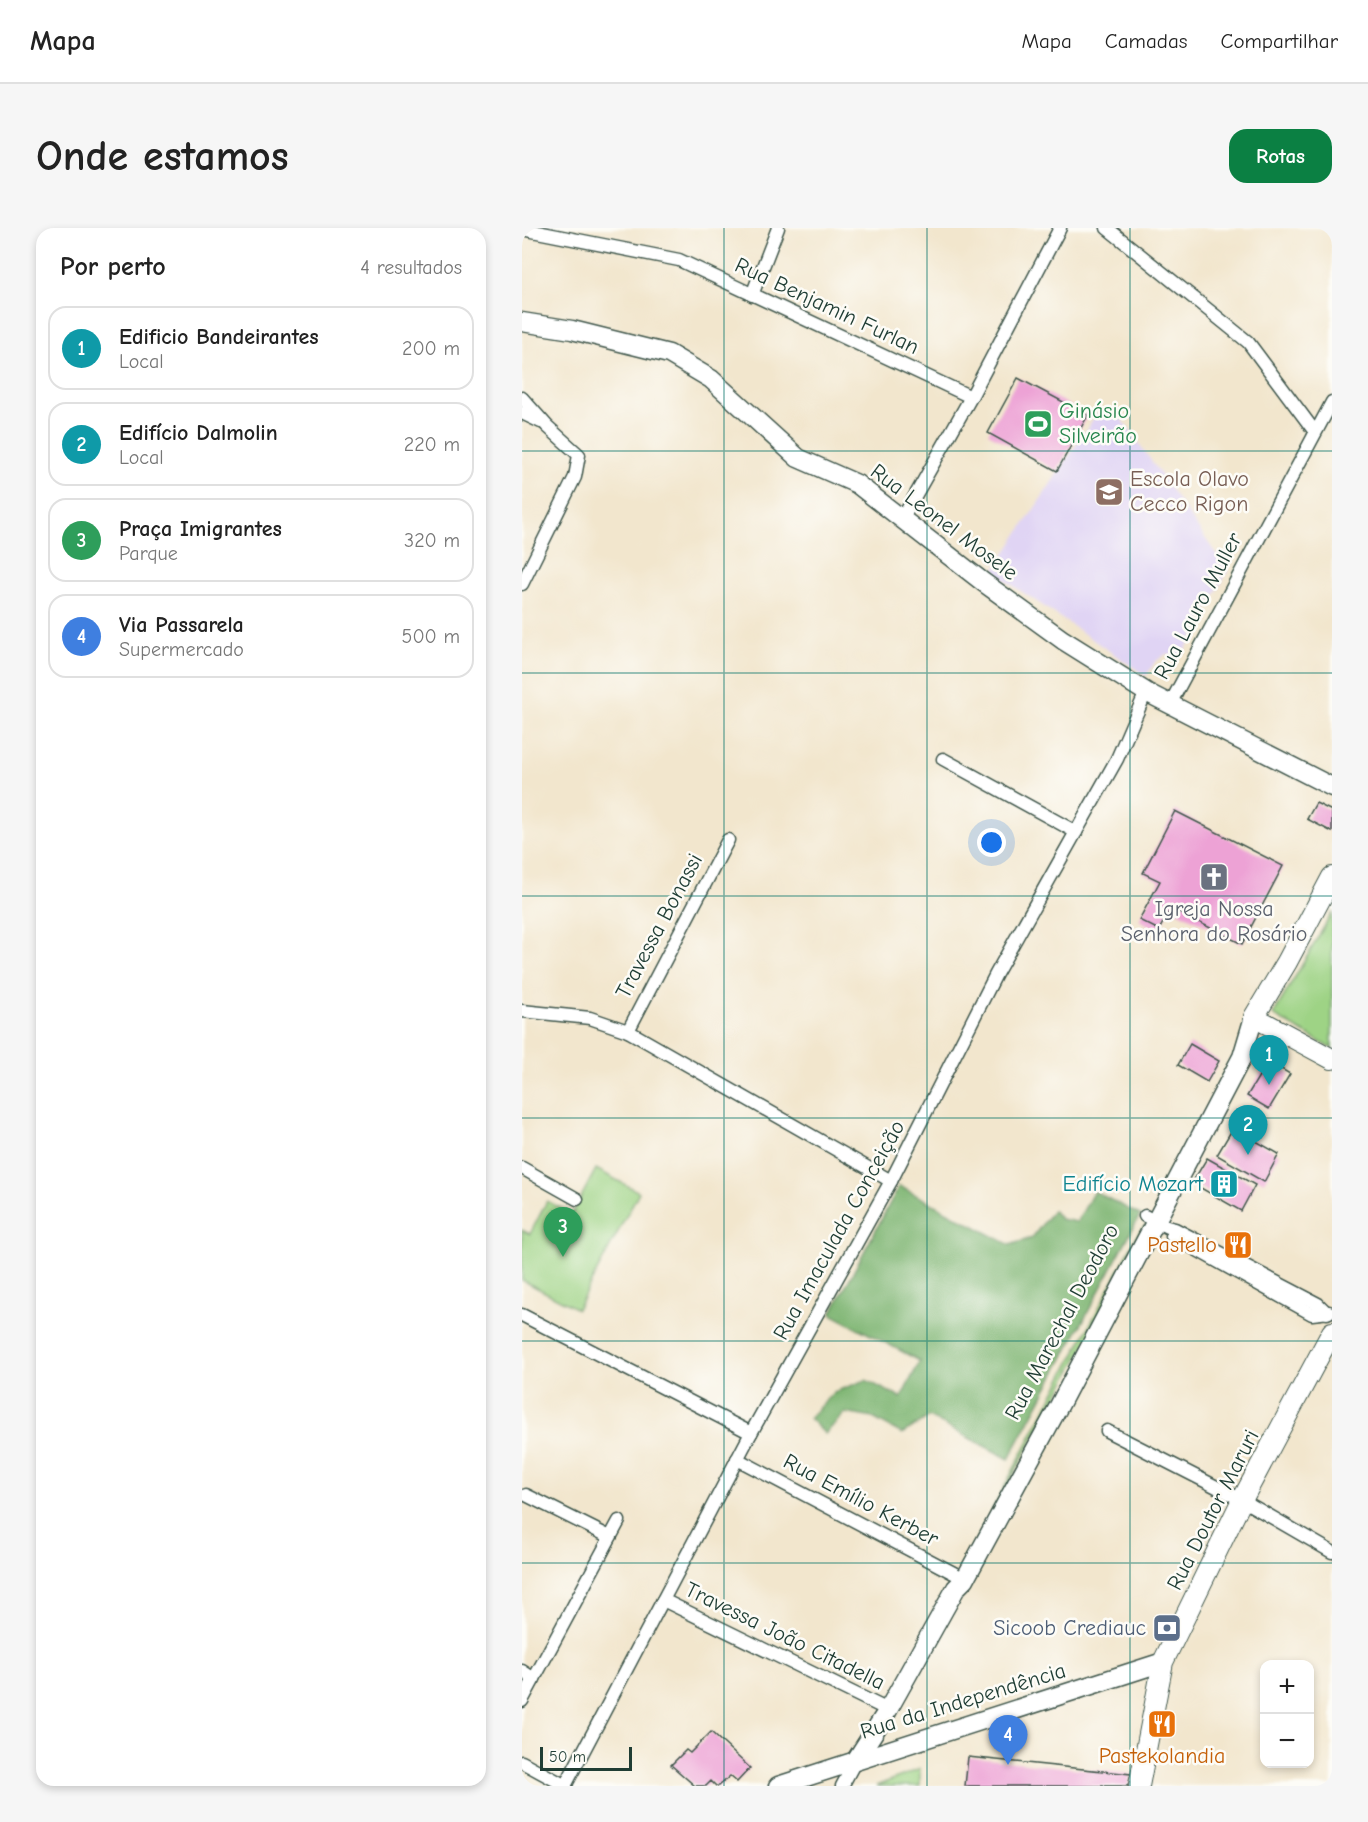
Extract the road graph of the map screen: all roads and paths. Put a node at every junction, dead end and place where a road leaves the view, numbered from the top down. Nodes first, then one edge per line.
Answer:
1 (778, 228) edge
2 (1060, 228) edge
3 (1107, 228) edge
4 (522, 229) edge
5 (752, 295) junction
6 (522, 322) edge
7 (971, 397) junction
8 (522, 398) edge
9 (1332, 402) edge
10 (522, 413) edge
11 (548, 426) junction
12 (1315, 432) junction
13 (902, 519) junction
14 (522, 584) edge
15 (1146, 692) junction
16 (1170, 704) junction
17 (943, 759) dead end
18 (1332, 787) edge
19 (1076, 832) junction
20 (728, 840) dead end
21 (1332, 877) edge
22 (522, 1011) edge
23 (1254, 1017) junction
24 (628, 1031) junction
25 (1332, 1059) edge
26 (522, 1168) edge
27 (891, 1181) junction
28 (577, 1199) dead end
29 (1156, 1221) junction
30 (1329, 1312) edge
31 (522, 1314) edge
32 (1332, 1332) edge
33 (1107, 1431) dead end
34 (751, 1433) junction
35 (737, 1459) junction
36 (526, 1495) dead end
37 (1242, 1500) junction
38 (619, 1521) dead end
39 (610, 1537) junction
40 (1332, 1552) edge
41 (959, 1580) junction
42 (663, 1600) junction
43 (1163, 1662) junction
44 (522, 1671) edge
45 (534, 1679) junction
46 (522, 1701) edge
47 (888, 1710) junction
48 (856, 1760) junction
49 (522, 1762) edge
50 (566, 1786) edge
51 (778, 1786) edge
52 (842, 1786) edge
53 (1139, 1786) edge

1 - 5 street
2 - 7 street
3 - 12 street
4 - 5 street, Rua Benjamin Furlan
5 - 7 street, Rua Benjamin Furlan
6 - 13 street, Rua Leonel Mosele
7 - 13 street
8 - 11 street
9 - 12 street, Rua Lauro Muller
10 - 11 street
11 - 14 street
12 - 16 street, Rua Lauro Muller
13 - 15 street, Rua Leonel Mosele
15 - 16 street, Rua Leonel Mosele
15 - 19 street, Rua Imaculada Conceição
16 - 18 street, Rua Leonel Mosele
17 - 19 street
19 - 27 street, Rua Imaculada Conceição
20 - 24 street, Travessa Bonassi
21 - 23 main road, Rua Marechal Deodoro
22 - 24 street
23 - 25 main road
23 - 29 street, Rua Marechal Deodoro
24 - 27 street
26 - 28 street
27 - 34 street, Rua Imaculada Conceição
29 - 30 street
29 - 41 street, Rua Marechal Deodoro
31 - 34 street
32 - 37 main road, Rua Doutor Maruri
33 - 37 street
34 - 35 street, Rua Imaculada Conceição
35 - 41 street, Rua Emílio Kerber
35 - 42 street, Rua Imaculada Conceição
36 - 39 street
37 - 40 street
37 - 43 main road, Rua Doutor Maruri
38 - 39 street
39 - 45 street
41 - 47 street, Rua Marechal Deodoro
42 - 47 street, Travessa João Citadella
42 - 50 street, Rua Imaculada Conceição
43 - 48 street, Rua da Independência
43 - 53 main road, Rua Doutor Maruri
44 - 45 street
45 - 46 street
47 - 48 street, Rua Marechal Deodoro
48 - 51 street, Rua da Independência
48 - 52 street, Rua Marechal Deodoro
49 - 50 street

